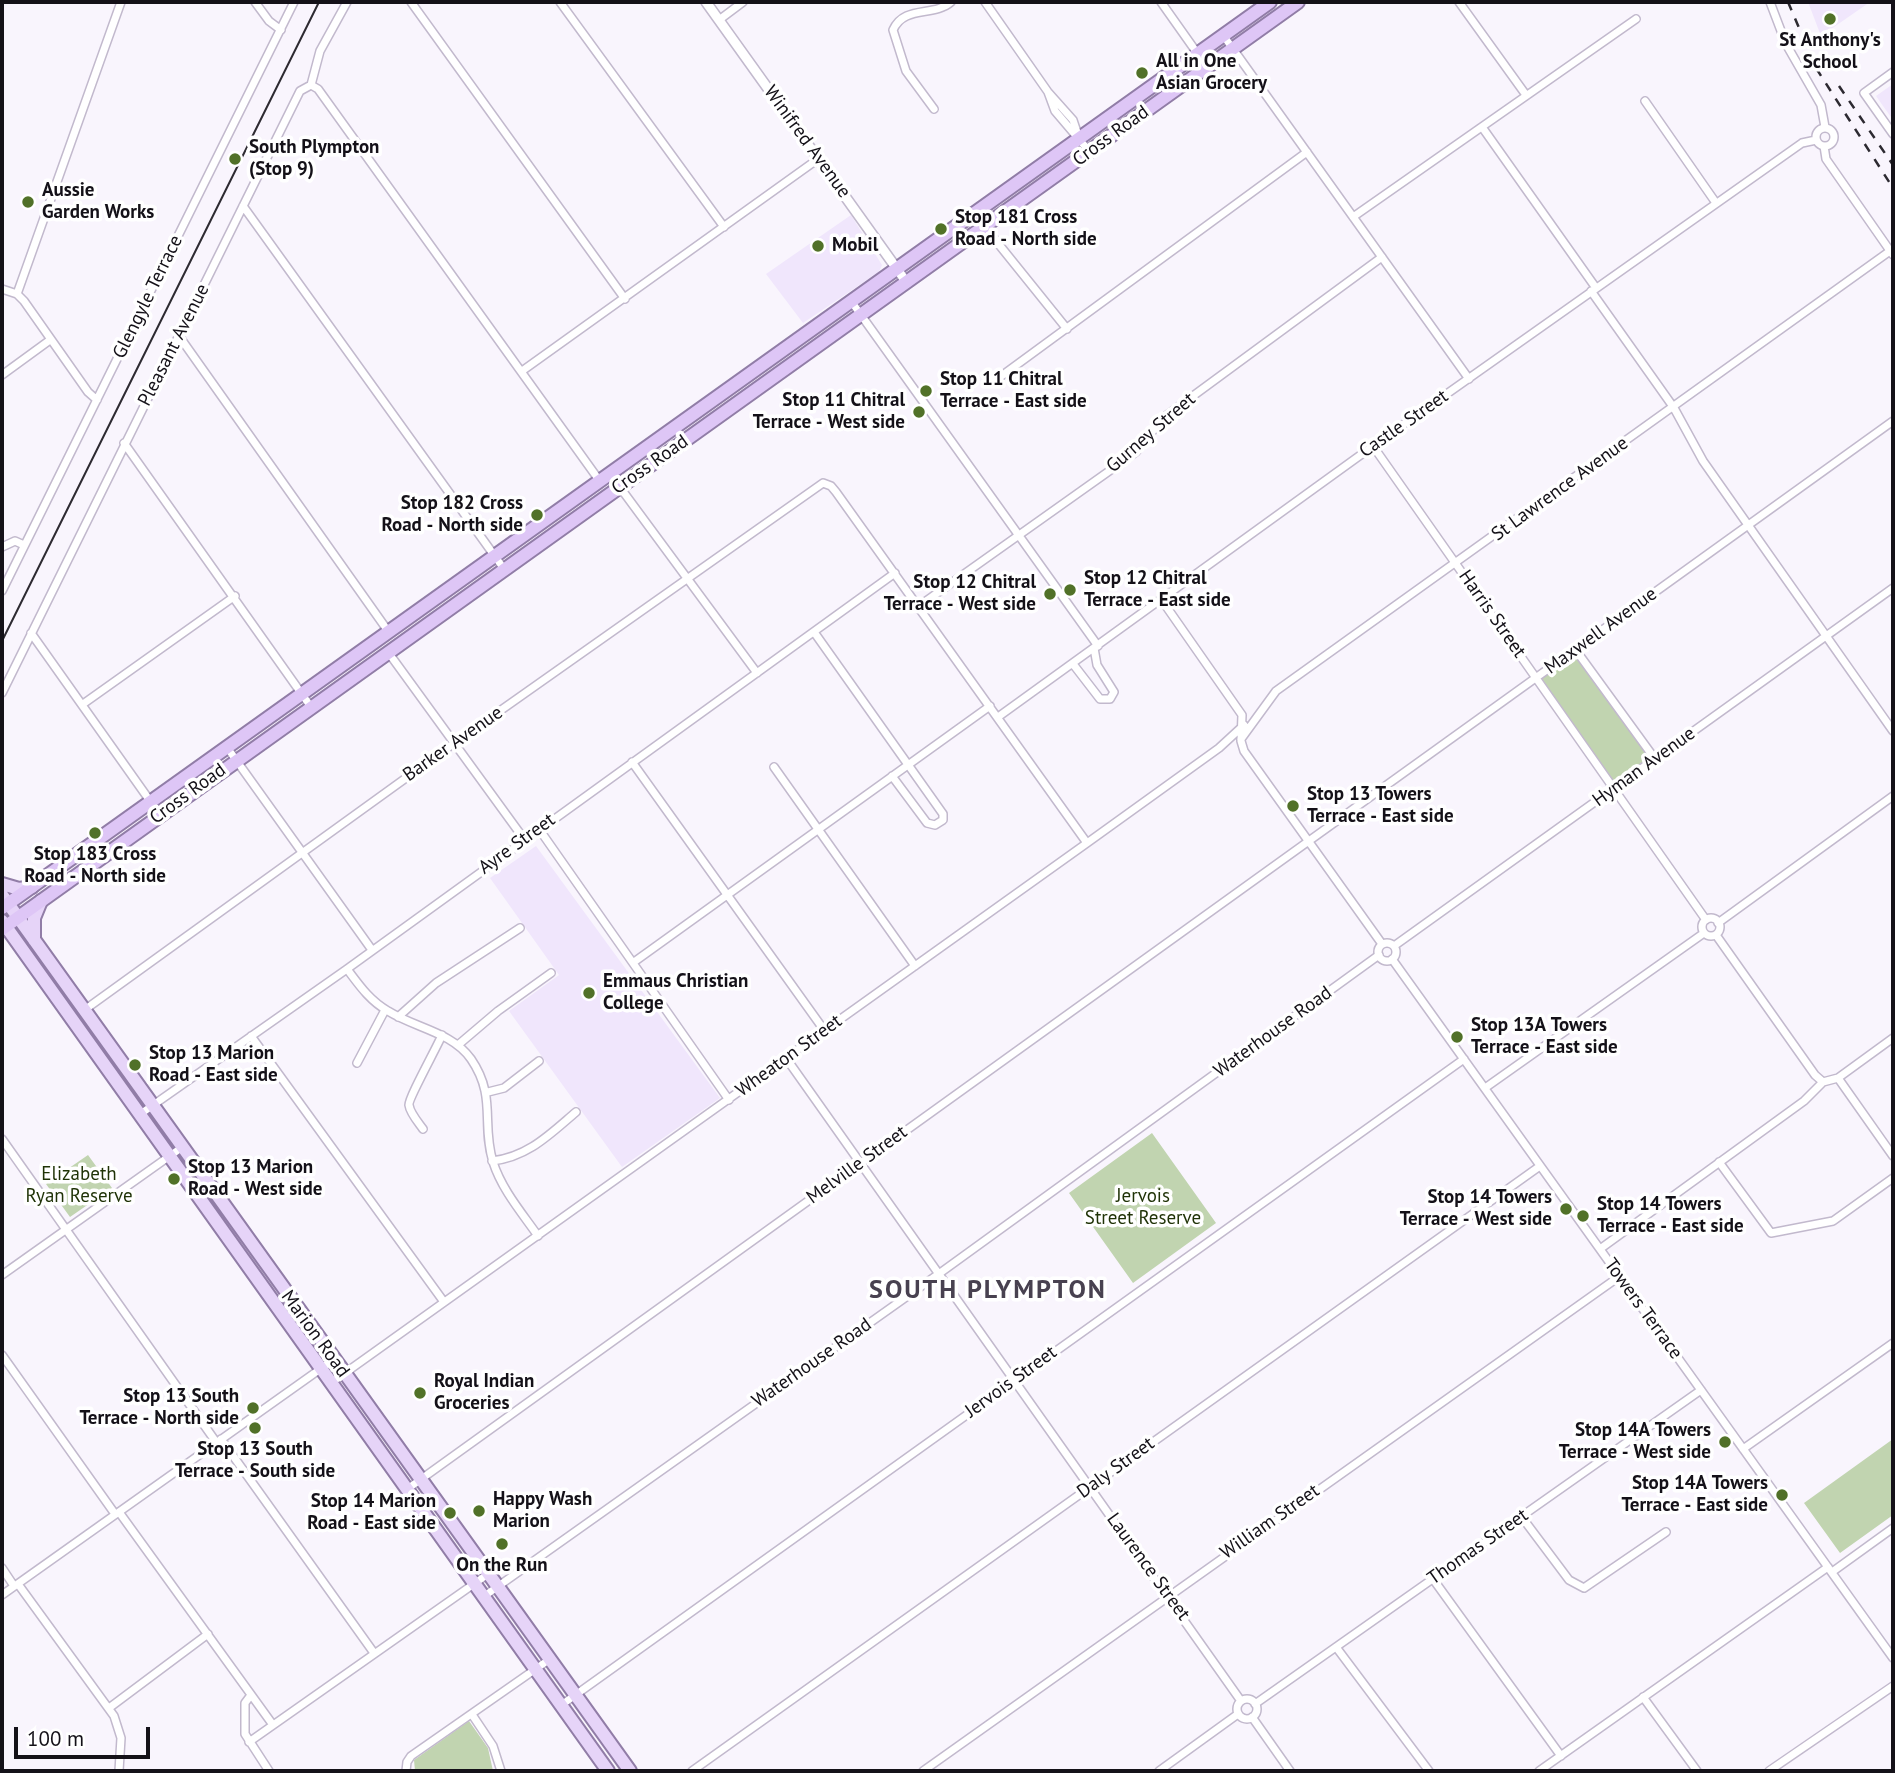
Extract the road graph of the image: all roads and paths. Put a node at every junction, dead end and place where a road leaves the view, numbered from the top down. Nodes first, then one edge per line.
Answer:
1 (121, 2) edge
2 (255, 2) edge
3 (294, 2) edge
4 (347, 2) edge
5 (411, 2) edge
6 (560, 2) edge
7 (706, 2) edge
8 (743, 2) edge
9 (951, 2) edge
10 (985, 2) edge
11 (1161, 2) edge
12 (1270, 2) edge
13 (1298, 2) edge
14 (1459, 2) edge
15 (1770, 2) edge
16 (1636, 19) dead end
17 (719, 20) junction
18 (281, 30) junction
19 (1223, 35) junction
20 (1233, 49) junction
21 (1197, 53) junction
22 (1207, 67) junction
23 (1893, 72) edge
24 (311, 85) junction
25 (1526, 95) junction
26 (1645, 101) dead end
27 (934, 109) dead end
28 (1482, 127) junction
29 (1825, 127) junction
30 (1893, 134) edge
31 (1079, 138) junction
32 (1816, 140) junction
33 (1824, 146) junction
34 (1089, 151) junction
35 (1307, 152) junction
36 (818, 159) junction
37 (1716, 203) junction
38 (243, 206) junction
39 (1353, 217) junction
40 (984, 226) junction
41 (724, 227) junction
42 (1892, 253) edge
43 (1382, 257) junction
44 (897, 269) junction
45 (907, 283) junction
46 (2, 289) edge
47 (1593, 290) junction
48 (17, 294) junction
49 (625, 299) junction
50 (851, 301) junction
51 (860, 315) junction
52 (1067, 329) junction
53 (178, 336) junction
54 (50, 340) junction
55 (522, 371) junction
56 (2, 375) edge
57 (1000, 377) dead end
58 (1469, 379) junction
59 (97, 400) junction
60 (1674, 408) junction
61 (1893, 421) edge
62 (678, 423) junction
63 (665, 432) junction
64 (692, 435) junction
65 (124, 443) junction
66 (1373, 446) junction
67 (673, 448) junction
68 (598, 480) junction
69 (620, 486) junction
70 (1748, 524) junction
71 (1019, 536) junction
72 (24, 545) junction
73 (2, 547) edge
74 (494, 555) junction
75 (1456, 564) junction
76 (504, 569) junction
77 (895, 573) junction
78 (688, 579) junction
79 (1893, 588) edge
80 (2, 591) edge
81 (234, 596) junction
82 (1161, 599) junction
83 (919, 606) junction
84 (388, 631) junction
85 (814, 632) junction
86 (31, 633) junction
87 (1826, 636) junction
88 (1096, 647) junction
89 (1575, 649) junction
90 (388, 652) junction
91 (1073, 664) junction
92 (757, 673) junction
93 (1536, 677) junction
94 (2, 693) edge
95 (302, 693) junction
96 (83, 704) junction
97 (990, 706) junction
98 (311, 707) junction
99 (998, 717) junction
100 (1244, 724) junction
101 (1893, 731) edge
102 (1241, 739) junction
103 (454, 743) junction
104 (226, 746) junction
105 (1655, 759) junction
106 (236, 760) junction
107 (632, 762) junction
108 (908, 765) junction
109 (774, 767) dead end
110 (892, 776) junction
111 (1615, 787) junction
112 (1893, 796) edge
113 (149, 801) junction
114 (159, 815) junction
115 (539, 829) junction
116 (818, 830) junction
117 (524, 839) junction
118 (1309, 842) junction
119 (1087, 843) junction
120 (302, 852) junction
121 (2, 884) edge
122 (32, 887) junction
123 (726, 896) junction
124 (41, 901) junction
125 (4, 902) edge
126 (18, 918) junction
127 (1706, 920) junction
128 (1718, 923) junction
129 (520, 928) dead end
130 (3, 929) edge
131 (1704, 933) junction
132 (1716, 935) junction
133 (34, 941) junction
134 (1382, 944) junction
135 (1394, 946) junction
136 (372, 950) junction
137 (1379, 955) junction
138 (1392, 959) junction
139 (634, 962) junction
140 (915, 966) junction
141 (347, 969) junction
142 (551, 973) dead end
143 (385, 1010) junction
144 (83, 1011) junction
145 (398, 1017) junction
146 (824, 1030) junction
147 (442, 1035) junction
148 (251, 1036) junction
149 (1893, 1038) edge
150 (458, 1045) junction
151 (786, 1058) junction
152 (1464, 1059) junction
153 (539, 1061) dead end
154 (357, 1063) dead end
155 (1838, 1077) junction
156 (1823, 1082) junction
157 (1485, 1088) junction
158 (488, 1092) junction
159 (729, 1100) junction
160 (151, 1107) junction
161 (576, 1112) dead end
162 (139, 1115) junction
163 (423, 1129) dead end
164 (2, 1139) edge
165 (181, 1148) junction
166 (1893, 1156) edge
167 (169, 1157) junction
168 (492, 1161) junction
169 (860, 1162) junction
170 (1719, 1162) junction
171 (1541, 1166) junction
172 (1893, 1178) edge
173 (67, 1229) junction
174 (538, 1236) junction
175 (1600, 1249) junction
176 (940, 1273) junction
177 (2, 1275) edge
178 (1619, 1276) junction
179 (444, 1302) junction
180 (1893, 1343) edge
181 (2, 1355) edge
182 (333, 1360) junction
183 (320, 1369) junction
184 (344, 1374) junction
185 (1015, 1379) junction
186 (330, 1384) junction
187 (1701, 1390) junction
188 (218, 1441) junction
189 (1743, 1449) junction
190 (421, 1479) junction
191 (1091, 1486) junction
192 (406, 1490) junction
193 (117, 1513) junction
194 (1521, 1516) junction
195 (1893, 1528) edge
196 (1665, 1532) dead end
197 (2, 1568) edge
198 (1830, 1569) junction
199 (488, 1574) junction
200 (1433, 1579) junction
201 (473, 1584) junction
202 (16, 1585) junction
203 (497, 1586) junction
204 (2, 1595) edge
205 (1167, 1595) junction
206 (482, 1597) junction
207 (208, 1634) junction
208 (1336, 1647) junction
209 (374, 1653) junction
210 (1893, 1658) edge
211 (550, 1659) junction
212 (534, 1670) junction
213 (1893, 1686) edge
214 (576, 1694) junction
215 (251, 1695) junction
216 (1643, 1698) junction
217 (1241, 1701) junction
218 (1255, 1704) junction
219 (560, 1706) junction
220 (109, 1708) junction
221 (1238, 1714) junction
222 (472, 1716) junction
223 (1252, 1717) junction
224 (272, 1725) junction
225 (249, 1742) junction
226 (1561, 1756) junction
227 (120, 1771) edge
228 (269, 1771) edge
229 (407, 1771) edge
230 (501, 1771) edge
231 (608, 1771) edge
232 (630, 1771) edge
233 (692, 1771) edge
234 (923, 1771) edge
235 (1159, 1771) edge
236 (1290, 1771) edge
237 (1429, 1771) edge
238 (1539, 1771) edge
239 (1697, 1771) edge
240 (1769, 1771) edge

1 - 48 street
2 - 18 street
3 - 18 street, Glengyle Terrace
4 - 24 street, Pleasant Avenue
5 - 49 street
6 - 41 street
7 - 17 street, Winifred Avenue
8 - 17 street
9 - 27 street
10 - 31 street
11 - 21 street
12 - 19 highway, Cross Road
13 - 20 highway, Cross Road
14 - 25 street
15 - 29 street
16 - 25 street
17 - 36 street, Winifred Avenue
18 - 59 street, Glengyle Terrace
19 - 20 street
19 - 21 highway, Cross Road
20 - 22 highway, Cross Road
20 - 35 street
21 - 22 street
21 - 31 highway, Cross Road
22 - 34 highway, Cross Road
23 - 30 street
24 - 38 street, Pleasant Avenue
24 - 55 street
25 - 28 street
26 - 37 street
28 - 39 street
28 - 47 street
29 - 32 street
29 - 33 street
31 - 34 street
31 - 44 highway, Cross Road
32 - 33 street
32 - 37 street, Castle Street
33 - 42 street
34 - 40 highway, Cross Road
35 - 39 street
35 - 52 street
36 - 41 street
36 - 44 street, Winifred Avenue
37 - 47 street, Castle Street
38 - 53 street, Pleasant Avenue
38 - 74 street
39 - 43 street
40 - 45 highway, Cross Road
40 - 52 street
41 - 49 street
42 - 60 street, St Lawrence Avenue
43 - 58 street
43 - 71 street, Gurney Street
44 - 45 street, Winifred Avenue
44 - 50 highway, Cross Road
45 - 51 highway, Cross Road
46 - 48 street
47 - 58 street, Castle Street
47 - 60 street
48 - 54 street
49 - 55 street
50 - 51 street
50 - 62 highway, Cross Road
51 - 64 highway, Cross Road
51 - 71 street
52 - 57 street
53 - 65 street, Pleasant Avenue
53 - 84 street
54 - 56 street
54 - 59 street
55 - 68 street
58 - 66 street, Castle Street
59 - 72 street, Glengyle Terrace
60 - 70 street
60 - 75 street, St Lawrence Avenue
61 - 70 street, Maxwell Avenue
62 - 63 highway, Cross Road
62 - 64 highway
63 - 67 highway
63 - 68 highway, Cross Road
64 - 67 highway, Cross Road
65 - 81 street
65 - 86 street, Pleasant Avenue
66 - 75 street, Harris Street
66 - 82 street, Castle Street
67 - 69 highway, Cross Road
68 - 74 highway, Cross Road
69 - 76 highway, Cross Road
69 - 78 street
70 - 87 street
70 - 89 street, Maxwell Avenue
71 - 83 street, Gurney Street
71 - 88 street
72 - 73 street
72 - 80 street, Glengyle Terrace
74 - 76 street
74 - 84 highway, Cross Road
75 - 93 street, Harris Street
75 - 102 street, St Lawrence Avenue
76 - 90 highway, Cross Road
77 - 78 street, Barker Avenue
77 - 83 street
77 - 85 street, Ayre Street
78 - 92 street
78 - 103 street, Barker Avenue
79 - 87 street, Hyman Avenue
81 - 95 street
81 - 96 street
82 - 88 street, Castle Street
82 - 100 street
83 - 97 street
84 - 95 highway, Cross Road
85 - 92 street, Ayre Street
85 - 108 street
86 - 94 street, Pleasant Avenue
86 - 96 street
87 - 101 street
87 - 105 street, Hyman Avenue
88 - 91 street, Castle Street
88 - 91 street
89 - 93 street, Maxwell Avenue
89 - 105 street
90 - 98 highway, Cross Road
90 - 103 street
91 - 99 street, Castle Street
92 - 107 street, Ayre Street
93 - 111 street, Harris Street
93 - 118 street, Maxwell Avenue
95 - 98 street
95 - 104 highway, Cross Road
96 - 113 street
97 - 99 street
97 - 108 street
98 - 106 highway, Cross Road
99 - 119 street
100 - 102 street
100 - 119 street, Wheaton Street
102 - 118 street
103 - 117 street
103 - 120 street, Barker Avenue
104 - 106 street
104 - 113 highway, Cross Road
105 - 111 street, Hyman Avenue
106 - 114 highway, Cross Road
106 - 120 street
107 - 115 street, Ayre Street
107 - 123 street
108 - 110 street
108 - 110 street
109 - 116 street
110 - 116 street
111 - 127 street, Harris Street
111 - 135 street, Hyman Avenue
112 - 128 street
113 - 114 street
113 - 122 highway, Cross Road
114 - 124 highway, Cross Road
115 - 117 street, Ayre Street
115 - 139 street
116 - 123 street
116 - 140 street
117 - 136 street, Ayre Street
118 - 134 street
118 - 169 street, Melville Street
119 - 140 street, Wheaton Street
120 - 136 street
120 - 144 street, Barker Avenue
121 - 122 main road
122 - 125 highway, Cross Road
123 - 139 street
123 - 146 street
124 - 126 highway, Cross Road
124 - 133 main road
125 - 126 main road, Marion Road
126 - 130 highway, Cross Road
126 - 133 main road, Marion Road
127 - 128 street
127 - 131 street
128 - 132 street
129 - 145 street
130 - 162 main road, Marion Road
131 - 132 street
131 - 157 street
132 - 156 street
133 - 144 main road, Marion Road
134 - 135 street
134 - 137 street
135 - 138 street
136 - 141 street, Ayre Street
137 - 138 street
137 - 176 street, Waterhouse Road
138 - 152 street, Towers Terrace
139 - 159 street
140 - 146 street, Wheaton Street
141 - 143 street
141 - 148 street, Ayre Street
142 - 150 street
143 - 145 street
143 - 154 street
144 - 160 main road, Marion Road
145 - 147 street
146 - 151 street, Wheaton Street
147 - 150 street
147 - 163 street
148 - 160 street, Ayre Street
148 - 179 street
149 - 155 street
150 - 158 street
151 - 159 street, Wheaton Street
151 - 169 street, Laurence Street
152 - 157 street, Towers Terrace
152 - 185 street, Jervois Street
153 - 158 street
155 - 156 street
155 - 166 street
156 - 170 street
157 - 171 street, Towers Terrace
158 - 168 street
159 - 174 street, Wheaton Street
160 - 162 street, Ayre Street
160 - 165 main road, Marion Road
161 - 168 street
162 - 167 main road, Marion Road
164 - 173 street
165 - 167 street
165 - 182 main road, Marion Road
167 - 173 street
167 - 183 main road, Marion Road
168 - 174 street
169 - 176 street, Laurence Street
169 - 190 street, Melville Street
170 - 172 street
170 - 175 street
171 - 175 street, Towers Terrace
171 - 191 street, Daly Street
173 - 177 street
173 - 188 street
174 - 179 street, Wheaton Street
175 - 178 street, Towers Terrace
176 - 185 street, Laurence Street
176 - 203 street, Waterhouse Road
178 - 187 street, Towers Terrace
178 - 205 street, William Street
179 - 184 street, Wheaton Street
180 - 189 street
181 - 193 street
182 - 183 street
182 - 184 main road, Marion Road
183 - 186 main road, Marion Road
183 - 188 street
184 - 186 street, Wheaton Street
184 - 190 main road, Marion Road
185 - 191 street, Laurence Street
185 - 214 street, Jervois Street
186 - 192 main road, Marion Road
187 - 189 street, Towers Terrace
187 - 194 street, Thomas Street
188 - 193 street
188 - 209 street
189 - 198 street, Towers Terrace
190 - 192 street, Melville Street
190 - 199 main road, Marion Road
191 - 205 street, Laurence Street
191 - 233 street, Daly Street
192 - 201 main road, Marion Road
193 - 202 street
193 - 207 street
194 - 196 street
194 - 200 street, Thomas Street
195 - 198 street
197 - 202 street
198 - 210 street, Towers Terrace
198 - 216 street
199 - 201 street
199 - 203 main road, Marion Road
200 - 208 street, Thomas Street
200 - 226 street
201 - 206 main road, Marion Road
201 - 209 street
202 - 204 street
202 - 220 street
203 - 206 street, Waterhouse Road
203 - 211 main road, Marion Road
205 - 217 street, Laurence Street
205 - 234 street, William Street
206 - 212 main road, Marion Road
207 - 215 street
207 - 220 street
208 - 218 street, Thomas Street
208 - 237 street
209 - 224 street
211 - 212 street
211 - 214 main road, Marion Road
212 - 219 main road, Marion Road
212 - 222 street
213 - 240 street
214 - 219 street, Jervois Street
214 - 232 main road, Marion Road
215 - 224 street
215 - 225 street
216 - 226 street
216 - 239 street
217 - 218 street
217 - 221 street
218 - 223 street
219 - 231 main road, Marion Road
220 - 227 street
221 - 223 street
221 - 235 street
222 - 229 street
222 - 230 street
223 - 236 street
224 - 225 street
225 - 228 street
226 - 238 street

